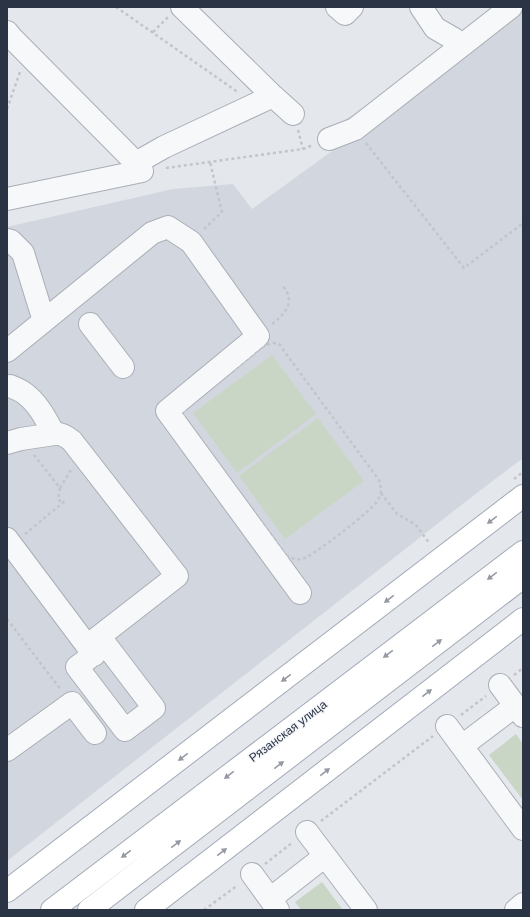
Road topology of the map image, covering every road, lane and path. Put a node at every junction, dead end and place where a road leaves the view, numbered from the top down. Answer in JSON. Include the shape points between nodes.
{"nodes":[{"id":1,"x":116,"y":7,"type":"edge"},
{"id":2,"x":337,"y":7,"type":"edge"},
{"id":3,"x":352,"y":7,"type":"edge"},
{"id":4,"x":421,"y":7,"type":"edge"},
{"id":5,"x":511,"y":7,"type":"edge"},
{"id":6,"x":177,"y":10,"type":"edge"},
{"id":7,"x":7,"y":32,"type":"edge"},
{"id":8,"x":153,"y":32,"type":"junction"},
{"id":9,"x":454,"y":39,"type":"dead end"},
{"id":10,"x":14,"y":89,"type":"dead end"},
{"id":11,"x":273,"y":96,"type":"junction"},
{"id":12,"x":244,"y":97,"type":"dead end"},
{"id":13,"x":7,"y":109,"type":"edge"},
{"id":14,"x":293,"y":114,"type":"dead end"},
{"id":15,"x":355,"y":129,"type":"junction"},
{"id":16,"x":329,"y":140,"type":"joint"},
{"id":17,"x":210,"y":162,"type":"junction"},
{"id":18,"x":139,"y":167,"type":"junction"},
{"id":19,"x":7,"y":199,"type":"edge"},
{"id":20,"x":523,"y":222,"type":"edge"},
{"id":21,"x":7,"y":240,"type":"edge"},
{"id":22,"x":191,"y":242,"type":"junction"},
{"id":23,"x":283,"y":286,"type":"dead end"},
{"id":24,"x":61,"y":307,"type":"junction"},
{"id":25,"x":44,"y":321,"type":"junction"},
{"id":26,"x":258,"y":336,"type":"junction"},
{"id":27,"x":7,"y":351,"type":"edge"},
{"id":28,"x":124,"y":367,"type":"dead end"},
{"id":29,"x":8,"y":385,"type":"edge"},
{"id":30,"x":54,"y":434,"type":"junction"},
{"id":31,"x":14,"y":441,"type":"edge"},
{"id":32,"x":381,"y":493,"type":"junction"},
{"id":33,"x":523,"y":496,"type":"edge"},
{"id":34,"x":9,"y":542,"type":"edge"},
{"id":35,"x":430,"y":544,"type":"dead end"},
{"id":36,"x":523,"y":552,"type":"edge"},
{"id":37,"x":523,"y":577,"type":"edge"},
{"id":38,"x":300,"y":592,"type":"dead end"},
{"id":39,"x":7,"y":619,"type":"edge"},
{"id":40,"x":523,"y":619,"type":"edge"},
{"id":41,"x":523,"y":668,"type":"edge"},
{"id":42,"x":500,"y":685,"type":"junction"},
{"id":43,"x":72,"y":703,"type":"junction"},
{"id":44,"x":519,"y":711,"type":"edge"},
{"id":45,"x":447,"y":726,"type":"junction"},
{"id":46,"x":95,"y":733,"type":"dead end"},
{"id":47,"x":462,"y":746,"type":"junction"},
{"id":48,"x":7,"y":750,"type":"edge"},
{"id":49,"x":523,"y":829,"type":"edge"},
{"id":50,"x":307,"y":832,"type":"junction"},
{"id":51,"x":325,"y":856,"type":"junction"},
{"id":52,"x":252,"y":874,"type":"junction"},
{"id":53,"x":7,"y":891,"type":"edge"},
{"id":54,"x":523,"y":904,"type":"edge"},
{"id":55,"x":274,"y":905,"type":"edge"},
{"id":56,"x":52,"y":910,"type":"edge"},
{"id":57,"x":89,"y":910,"type":"edge"},
{"id":58,"x":146,"y":910,"type":"edge"},
{"id":59,"x":204,"y":910,"type":"edge"},
{"id":60,"x":366,"y":910,"type":"edge"},
{"id":61,"x":516,"y":910,"type":"edge"}],
"edges":[{"from":1,"to":8,"type":"path"},
{"from":2,"to":3,"type":"street","via":[[345,14]]},
{"from":4,"to":9,"type":"street","via":[[435,28]]},
{"from":5,"to":15,"type":"street"},
{"from":6,"to":8,"type":"path"},
{"from":6,"to":11,"type":"street"},
{"from":7,"to":18,"type":"street"},
{"from":8,"to":12,"type":"path"},
{"from":10,"to":13,"type":"path"},
{"from":11,"to":14,"type":"street"},
{"from":11,"to":18,"type":"street","via":[[164,147]]},
{"from":15,"to":16,"type":"street"},
{"from":15,"to":20,"type":"path","via":[[464,268]]},
{"from":16,"to":17,"type":"path","via":[[303,149]]},
{"from":17,"to":18,"type":"path"},
{"from":17,"to":22,"type":"path","via":[[222,212]]},
{"from":18,"to":19,"type":"street"},
{"from":21,"to":25,"type":"street","via":[[23,253]]},
{"from":22,"to":24,"type":"street","via":[[168,227],[152,233]]},
{"from":22,"to":26,"type":"street"},
{"from":23,"to":26,"type":"path","via":[[290,298],[286,311]]},
{"from":24,"to":25,"type":"street"},
{"from":24,"to":28,"type":"street","via":[[71,305],[78,309]]},
{"from":25,"to":27,"type":"street"},
{"from":26,"to":38,"type":"street","via":[[167,411]]},
{"from":29,"to":30,"type":"street","via":[[24,393],[35,403]]},
{"from":30,"to":31,"type":"street"},
{"from":30,"to":34,"type":"street","via":[[58,433],[72,441],[177,576],[90,650]]},
{"from":31,"to":34,"type":"path","via":[[60,488],[58,499],[64,502]]},
{"from":32,"to":32,"type":"path","via":[[376,503],[325,545],[303,559],[292,559],[285,554],[186,422],[184,411],[188,404],[266,345],[273,342],[279,344],[379,480]]},
{"from":32,"to":35,"type":"path","via":[[397,514],[415,524]]},
{"from":33,"to":53,"type":"main road","one_way":true},
{"from":36,"to":56,"type":"main road","name":"Рязанская улица","one_way":true},
{"from":57,"to":37,"type":"main road","name":"Рязанская улица","one_way":true},
{"from":39,"to":43,"type":"path"},
{"from":58,"to":40,"type":"main road","one_way":true},
{"from":41,"to":42,"type":"path"},
{"from":42,"to":44,"type":"street"},
{"from":42,"to":45,"type":"path"},
{"from":43,"to":46,"type":"street"},
{"from":43,"to":48,"type":"street"},
{"from":44,"to":47,"type":"street"},
{"from":45,"to":47,"type":"street"},
{"from":45,"to":50,"type":"path"},
{"from":47,"to":49,"type":"street"},
{"from":50,"to":51,"type":"street"},
{"from":50,"to":52,"type":"path"},
{"from":51,"to":55,"type":"street"},
{"from":51,"to":60,"type":"street"},
{"from":52,"to":55,"type":"street"},
{"from":52,"to":59,"type":"path"},
{"from":54,"to":61,"type":"street"}]}
